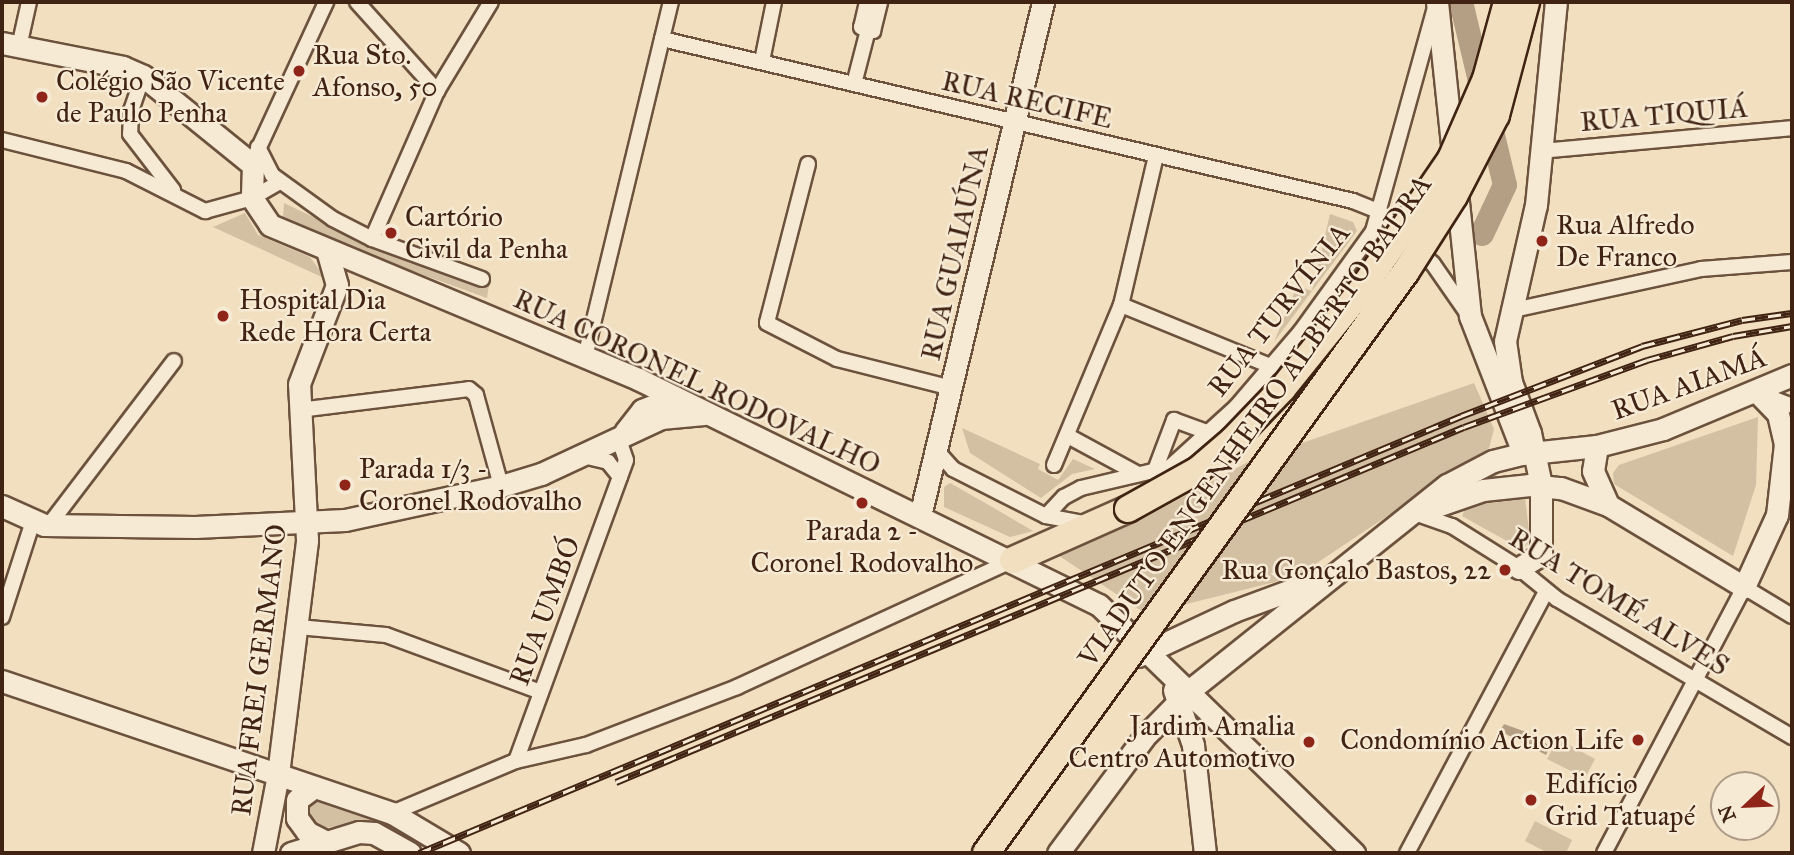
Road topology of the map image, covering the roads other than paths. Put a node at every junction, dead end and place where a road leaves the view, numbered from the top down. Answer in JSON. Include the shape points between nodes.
{"nodes":[{"id":1,"x":29,"y":2,"type":"edge"},
{"id":2,"x":326,"y":2,"type":"edge"},
{"id":3,"x":357,"y":2,"type":"edge"},
{"id":4,"x":491,"y":2,"type":"edge"},
{"id":5,"x":671,"y":2,"type":"edge"},
{"id":6,"x":774,"y":2,"type":"edge"},
{"id":7,"x":867,"y":2,"type":"edge"},
{"id":8,"x":880,"y":2,"type":"edge"},
{"id":9,"x":1043,"y":2,"type":"edge"},
{"id":10,"x":1507,"y":2,"type":"edge"},
{"id":11,"x":1526,"y":2,"type":"edge"},
{"id":12,"x":1542,"y":2,"type":"edge"},
{"id":13,"x":1556,"y":2,"type":"edge"},
{"id":14,"x":1435,"y":7,"type":"edge"},
{"id":15,"x":868,"y":30,"type":"junction"},
{"id":16,"x":662,"y":39,"type":"junction"},
{"id":17,"x":10,"y":45,"type":"edge"},
{"id":18,"x":762,"y":61,"type":"junction"},
{"id":19,"x":143,"y":76,"type":"junction"},
{"id":20,"x":854,"y":84,"type":"junction"},
{"id":21,"x":437,"y":92,"type":"junction"},
{"id":22,"x":1014,"y":121,"type":"junction"},
{"id":23,"x":1792,"y":128,"type":"edge"},
{"id":24,"x":2,"y":140,"type":"edge"},
{"id":25,"x":1541,"y":151,"type":"junction"},
{"id":26,"x":250,"y":154,"type":"junction"},
{"id":27,"x":1156,"y":156,"type":"junction"},
{"id":28,"x":808,"y":164,"type":"dead end"},
{"id":29,"x":280,"y":182,"type":"junction"},
{"id":30,"x":177,"y":194,"type":"junction"},
{"id":31,"x":252,"y":198,"type":"junction"},
{"id":32,"x":1380,"y":212,"type":"junction"},
{"id":33,"x":373,"y":239,"type":"junction"},
{"id":34,"x":327,"y":250,"type":"junction"},
{"id":35,"x":1792,"y":262,"type":"edge"},
{"id":36,"x":482,"y":279,"type":"dead end"},
{"id":37,"x":1121,"y":305,"type":"junction"},
{"id":38,"x":1510,"y":311,"type":"junction"},
{"id":39,"x":1470,"y":316,"type":"junction"},
{"id":40,"x":585,"y":357,"type":"junction"},
{"id":41,"x":174,"y":361,"type":"dead end"},
{"id":42,"x":1273,"y":367,"type":"junction"},
{"id":43,"x":1792,"y":375,"type":"edge"},
{"id":44,"x":952,"y":388,"type":"junction"},
{"id":45,"x":1757,"y":392,"type":"junction"},
{"id":46,"x":675,"y":397,"type":"junction"},
{"id":47,"x":1792,"y":406,"type":"edge"},
{"id":48,"x":299,"y":410,"type":"junction"},
{"id":49,"x":708,"y":414,"type":"junction"},
{"id":50,"x":1209,"y":433,"type":"junction"},
{"id":51,"x":622,"y":434,"type":"junction"},
{"id":52,"x":1068,"y":436,"type":"junction"},
{"id":53,"x":1790,"y":437,"type":"edge"},
{"id":54,"x":1597,"y":446,"type":"junction"},
{"id":55,"x":1529,"y":452,"type":"junction"},
{"id":56,"x":582,"y":456,"type":"junction"},
{"id":57,"x":941,"y":463,"type":"junction"},
{"id":58,"x":1054,"y":465,"type":"dead end"},
{"id":59,"x":1154,"y":473,"type":"junction"},
{"id":60,"x":1138,"y":474,"type":"junction"},
{"id":61,"x":620,"y":477,"type":"junction"},
{"id":62,"x":1536,"y":485,"type":"junction"},
{"id":63,"x":501,"y":486,"type":"junction"},
{"id":64,"x":1608,"y":505,"type":"junction"},
{"id":65,"x":2,"y":506,"type":"edge"},
{"id":66,"x":920,"y":516,"type":"junction"},
{"id":67,"x":1046,"y":516,"type":"junction"},
{"id":68,"x":1408,"y":517,"type":"junction"},
{"id":69,"x":41,"y":523,"type":"junction"},
{"id":70,"x":306,"y":523,"type":"junction"},
{"id":71,"x":1090,"y":524,"type":"junction"},
{"id":72,"x":1013,"y":560,"type":"junction"},
{"id":73,"x":1519,"y":568,"type":"junction"},
{"id":74,"x":1338,"y":569,"type":"junction"},
{"id":75,"x":1744,"y":587,"type":"junction"},
{"id":76,"x":1546,"y":592,"type":"junction"},
{"id":77,"x":1234,"y":611,"type":"junction"},
{"id":78,"x":1792,"y":616,"type":"edge"},
{"id":79,"x":2,"y":617,"type":"edge"},
{"id":80,"x":298,"y":627,"type":"junction"},
{"id":81,"x":1237,"y":651,"type":"junction"},
{"id":82,"x":1156,"y":656,"type":"junction"},
{"id":83,"x":2,"y":681,"type":"edge"},
{"id":84,"x":1694,"y":681,"type":"junction"},
{"id":85,"x":541,"y":692,"type":"junction"},
{"id":86,"x":1184,"y":695,"type":"junction"},
{"id":87,"x":1189,"y":726,"type":"junction"},
{"id":88,"x":1226,"y":727,"type":"junction"},
{"id":89,"x":1144,"y":737,"type":"junction"},
{"id":90,"x":1792,"y":737,"type":"edge"},
{"id":91,"x":516,"y":761,"type":"junction"},
{"id":92,"x":278,"y":774,"type":"junction"},
{"id":93,"x":314,"y":787,"type":"junction"},
{"id":94,"x":392,"y":813,"type":"junction"},
{"id":95,"x":325,"y":841,"type":"junction"},
{"id":96,"x":263,"y":853,"type":"edge"},
{"id":97,"x":291,"y":853,"type":"edge"},
{"id":98,"x":410,"y":853,"type":"edge"},
{"id":99,"x":459,"y":853,"type":"edge"},
{"id":100,"x":972,"y":853,"type":"edge"},
{"id":101,"x":986,"y":853,"type":"edge"},
{"id":102,"x":1004,"y":853,"type":"edge"},
{"id":103,"x":1058,"y":853,"type":"edge"},
{"id":104,"x":1205,"y":853,"type":"edge"},
{"id":105,"x":1354,"y":853,"type":"edge"},
{"id":106,"x":1407,"y":853,"type":"edge"},
{"id":107,"x":1604,"y":853,"type":"edge"}],
"edges":[{"from":1,"to":17,"type":"street"},
{"from":2,"to":26,"type":"street"},
{"from":3,"to":21,"type":"street"},
{"from":4,"to":21,"type":"street"},
{"from":5,"to":16,"type":"street"},
{"from":6,"to":18,"type":"street"},
{"from":7,"to":15,"type":"street","via":[[860,27]]},
{"from":8,"to":15,"type":"street","via":[[874,31]]},
{"from":9,"to":22,"type":"main road","name":"RUA GUAIAÚNA"},
{"from":10,"to":71,"type":"highway","bridge":true,"via":[[1486,79],[1451,159],[1368,281],[1283,388],[1198,470],[1128,509]]},
{"from":11,"to":101,"type":"highway","name":"VIADUTO ENGENHEIRO ALBERTO BADRA","bridge":true,"via":[[1496,116],[1454,196],[1405,273]]},
{"from":12,"to":102,"type":"highway","name":"VIADUTO ENGENHEIRO ALBERTO BADRA","via":[[1530,65],[1512,115],[1434,254]]},
{"from":13,"to":25,"type":"main road"},
{"from":14,"to":32,"type":"street"},
{"from":14,"to":39,"type":"main road"},
{"from":15,"to":20,"type":"street"},
{"from":16,"to":18,"type":"street","name":"RUA RECIFE"},
{"from":16,"to":40,"type":"street"},
{"from":17,"to":19,"type":"main road","via":[[123,67]]},
{"from":18,"to":20,"type":"street","name":"RUA RECIFE"},
{"from":19,"to":26,"type":"main road"},
{"from":19,"to":30,"type":"street","via":[[131,110],[130,134]]},
{"from":20,"to":22,"type":"street","name":"RUA RECIFE"},
{"from":21,"to":33,"type":"street"},
{"from":22,"to":27,"type":"street","name":"RUA RECIFE"},
{"from":22,"to":44,"type":"main road","name":"RUA GUAIAÚNA"},
{"from":23,"to":25,"type":"street","name":"RUA TIQUIÁ"},
{"from":24,"to":30,"type":"street","via":[[96,160]]},
{"from":25,"to":38,"type":"main road","via":[[1527,255]]},
{"from":26,"to":29,"type":"street"},
{"from":26,"to":31,"type":"main road"},
{"from":27,"to":32,"type":"street","name":"RUA RECIFE","via":[[1353,201]]},
{"from":27,"to":37,"type":"street"},
{"from":28,"to":44,"type":"street","via":[[767,323],[837,359]]},
{"from":29,"to":31,"type":"street"},
{"from":29,"to":33,"type":"street","via":[[333,219]]},
{"from":30,"to":31,"type":"street","via":[[213,212]]},
{"from":31,"to":34,"type":"main road","name":"RUA CORONEL RODOVALHO","via":[[270,225]]},
{"from":32,"to":39,"type":"street","via":[[1433,264]]},
{"from":32,"to":42,"type":"street","name":"RUA TURVÍNIA","via":[[1365,243]]},
{"from":33,"to":36,"type":"street"},
{"from":34,"to":40,"type":"main road","name":"RUA CORONEL RODOVALHO"},
{"from":34,"to":48,"type":"main road","name":"RUA FREI GERMANO","via":[[337,285],[303,372]]},
{"from":35,"to":38,"type":"street","via":[[1702,269]]},
{"from":37,"to":42,"type":"street"},
{"from":37,"to":52,"type":"street"},
{"from":38,"to":55,"type":"main road","via":[[1506,359]]},
{"from":39,"to":55,"type":"main road"},
{"from":40,"to":46,"type":"main road","name":"RUA CORONEL RODOVALHO"},
{"from":41,"to":69,"type":"street"},
{"from":42,"to":50,"type":"street","name":"RUA TURVÍNIA"},
{"from":43,"to":45,"type":"main road","name":"RUA AIAMÁ"},
{"from":44,"to":57,"type":"main road","name":"RUA GUAIAÚNA"},
{"from":45,"to":47,"type":"street"},
{"from":45,"to":53,"type":"main road","via":[[1778,414]]},
{"from":45,"to":54,"type":"main road","name":"RUA AIAMÁ","via":[[1663,429]]},
{"from":46,"to":49,"type":"main road","name":"RUA CORONEL RODOVALHO"},
{"from":46,"to":51,"type":"main road","via":[[642,410]]},
{"from":48,"to":63,"type":"street","via":[[469,389],[476,395]]},
{"from":48,"to":70,"type":"main road","name":"RUA FREI GERMANO"},
{"from":49,"to":51,"type":"main road","via":[[682,414]]},
{"from":49,"to":66,"type":"main road","name":"RUA CORONEL RODOVALHO"},
{"from":50,"to":59,"type":"street","name":"RUA TURVÍNIA","via":[[1170,467]]},
{"from":50,"to":59,"type":"street","name":"RUA TURVÍNIA","via":[[1174,420]]},
{"from":51,"to":56,"type":"main road"},
{"from":51,"to":61,"type":"street","name":"RUA UMBÓ","via":[[626,460]]},
{"from":52,"to":58,"type":"street"},
{"from":52,"to":60,"type":"street"},
{"from":53,"to":75,"type":"main road","via":[[1777,515]]},
{"from":54,"to":55,"type":"main road","name":"RUA AIAMÁ"},
{"from":54,"to":64,"type":"main road","via":[[1593,471]]},
{"from":55,"to":62,"type":"main road"},
{"from":55,"to":68,"type":"main road","name":"RUA AIAMÁ","via":[[1471,471]]},
{"from":56,"to":61,"type":"street","via":[[608,462]]},
{"from":56,"to":63,"type":"main road"},
{"from":57,"to":66,"type":"main road","name":"RUA GUAIAÚNA"},
{"from":57,"to":67,"type":"street"},
{"from":59,"to":60,"type":"street","name":"RUA TURVÍNIA"},
{"from":60,"to":67,"type":"street","name":"RUA TURVÍNIA","via":[[1081,488],[1064,497]]},
{"from":61,"to":85,"type":"street","name":"RUA UMBÓ"},
{"from":62,"to":64,"type":"main road"},
{"from":62,"to":68,"type":"main road","via":[[1483,490]]},
{"from":62,"to":73,"type":"main road","via":[[1541,555]]},
{"from":63,"to":70,"type":"main road","via":[[400,511]]},
{"from":64,"to":75,"type":"main road"},
{"from":65,"to":69,"type":"main road"},
{"from":66,"to":72,"type":"main road","name":"RUA CORONEL RODOVALHO"},
{"from":67,"to":71,"type":"street"},
{"from":68,"to":73,"type":"street","name":"RUA TOMÉ ALVES","via":[[1451,526]]},
{"from":68,"to":74,"type":"main road"},
{"from":69,"to":70,"type":"main road"},
{"from":69,"to":79,"type":"street"},
{"from":70,"to":80,"type":"main road","name":"RUA FREI GERMANO"},
{"from":71,"to":72,"type":"highway"},
{"from":72,"to":82,"type":"main road","name":"RUA CORONEL RODOVALHO","via":[[1099,605]]},
{"from":72,"to":91,"type":"street","via":[[737,687],[586,745]]},
{"from":73,"to":76,"type":"street","name":"RUA TOMÉ ALVES"},
{"from":74,"to":77,"type":"main road"},
{"from":74,"to":81,"type":"main road"},
{"from":75,"to":78,"type":"street"},
{"from":75,"to":84,"type":"street"},
{"from":76,"to":84,"type":"street","name":"RUA TOMÉ ALVES"},
{"from":76,"to":106,"type":"street"},
{"from":77,"to":81,"type":"main road","via":[[1240,625]]},
{"from":77,"to":82,"type":"main road"},
{"from":80,"to":85,"type":"street","via":[[386,635]]},
{"from":80,"to":92,"type":"main road","name":"RUA FREI GERMANO"},
{"from":81,"to":86,"type":"main road"},
{"from":82,"to":86,"type":"main road"},
{"from":82,"to":100,"type":"main road","via":[[1089,689]]},
{"from":83,"to":92,"type":"main road"},
{"from":84,"to":90,"type":"street","name":"RUA TOMÉ ALVES"},
{"from":84,"to":107,"type":"street"},
{"from":85,"to":91,"type":"street","name":"RUA UMBÓ"},
{"from":86,"to":87,"type":"main road"},
{"from":86,"to":88,"type":"main road"},
{"from":86,"to":89,"type":"main road"},
{"from":87,"to":88,"type":"main road"},
{"from":87,"to":89,"type":"main road"},
{"from":87,"to":104,"type":"main road"},
{"from":88,"to":105,"type":"main road"},
{"from":89,"to":103,"type":"main road"},
{"from":91,"to":94,"type":"street"},
{"from":92,"to":93,"type":"main road"},
{"from":92,"to":96,"type":"main road","name":"RUA FREI GERMANO"},
{"from":93,"to":94,"type":"main road"},
{"from":93,"to":95,"type":"main road","via":[[297,800],[297,818],[307,832]]},
{"from":94,"to":99,"type":"main road"},
{"from":95,"to":97,"type":"main road"},
{"from":95,"to":98,"type":"main road","via":[[344,834],[374,833]]}]}
